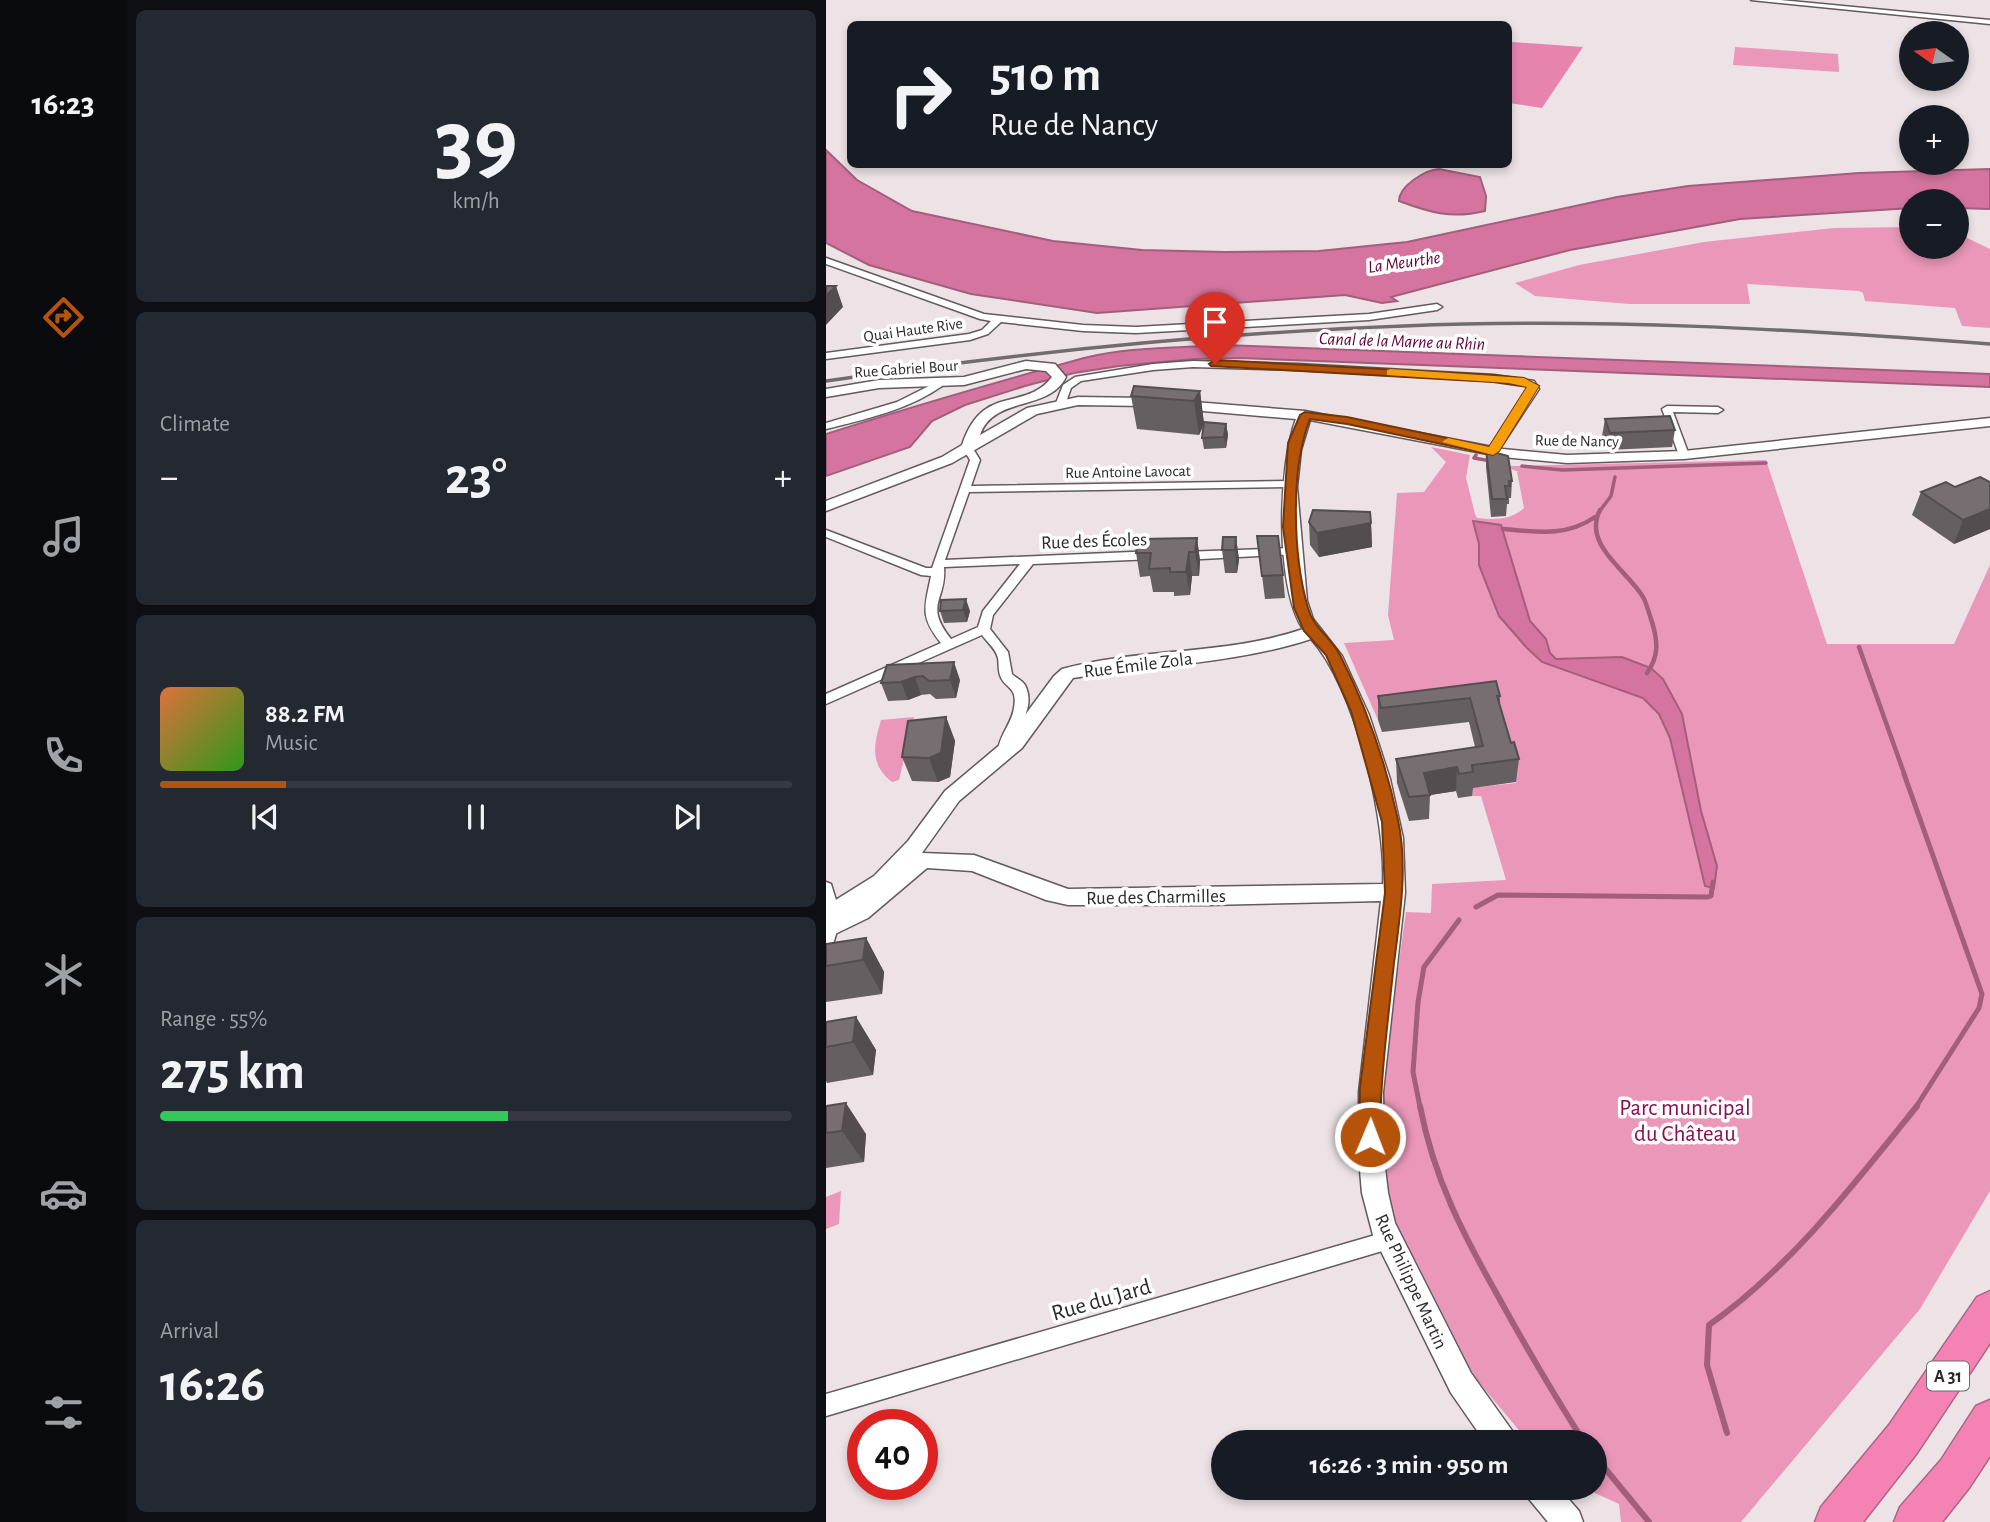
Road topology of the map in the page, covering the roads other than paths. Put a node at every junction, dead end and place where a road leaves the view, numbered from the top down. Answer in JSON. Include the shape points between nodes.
{"nodes":[{"id":1,"x":1755,"y":0,"type":"edge"},
{"id":2,"x":1990,"y":22,"type":"edge"},
{"id":3,"x":826,"y":261,"type":"edge"},
{"id":4,"x":1437,"y":307,"type":"dead end"},
{"id":5,"x":998,"y":319,"type":"junction"},
{"id":6,"x":826,"y":356,"type":"edge"},
{"id":7,"x":939,"y":384,"type":"junction"},
{"id":8,"x":826,"y":393,"type":"edge"},
{"id":9,"x":1061,"y":403,"type":"junction"},
{"id":10,"x":1718,"y":411,"type":"dead end"},
{"id":11,"x":1305,"y":415,"type":"junction"},
{"id":12,"x":981,"y":418,"type":"junction"},
{"id":13,"x":1990,"y":422,"type":"edge"},
{"id":14,"x":826,"y":426,"type":"edge"},
{"id":15,"x":1000,"y":429,"type":"junction"},
{"id":16,"x":968,"y":449,"type":"junction"},
{"id":17,"x":1493,"y":451,"type":"junction"},
{"id":18,"x":1684,"y":455,"type":"junction"},
{"id":19,"x":1290,"y":484,"type":"junction"},
{"id":20,"x":966,"y":489,"type":"junction"},
{"id":21,"x":826,"y":508,"type":"edge"},
{"id":22,"x":826,"y":533,"type":"edge"},
{"id":23,"x":1293,"y":552,"type":"junction"},
{"id":24,"x":1028,"y":562,"type":"junction"},
{"id":25,"x":939,"y":568,"type":"junction"},
{"id":26,"x":984,"y":629,"type":"junction"},
{"id":27,"x":1313,"y":632,"type":"junction"},
{"id":28,"x":949,"y":645,"type":"junction"},
{"id":29,"x":826,"y":699,"type":"edge"},
{"id":30,"x":1005,"y":750,"type":"junction"},
{"id":31,"x":919,"y":854,"type":"junction"},
{"id":32,"x":826,"y":888,"type":"edge"},
{"id":33,"x":1394,"y":893,"type":"junction"},
{"id":34,"x":828,"y":926,"type":"edge"},
{"id":35,"x":1389,"y":1240,"type":"junction"},
{"id":36,"x":1990,"y":1310,"type":"edge"},
{"id":37,"x":826,"y":1405,"type":"edge"},
{"id":38,"x":1990,"y":1420,"type":"edge"},
{"id":39,"x":1494,"y":1430,"type":"edge"},
{"id":40,"x":1550,"y":1500,"type":"edge"},
{"id":41,"x":1568,"y":1522,"type":"edge"},
{"id":42,"x":1836,"y":1522,"type":"edge"},
{"id":43,"x":1915,"y":1522,"type":"edge"}],
"edges":[{"from":1,"to":2,"type":"main road"},
{"from":3,"to":5,"type":"street"},
{"from":4,"to":5,"type":"street","via":[[1369,317],[1136,330]]},
{"from":5,"to":6,"type":"street","name":"Quai Haute Rive","via":[[985,332],[970,337]]},
{"from":7,"to":8,"type":"main road","name":"Rue Gabriel Bour","via":[[879,384]]},
{"from":7,"to":12,"type":"main road","name":"Rue Gabriel Bour","via":[[1019,366],[1050,367],[1059,379],[1047,389],[996,407]]},
{"from":7,"to":14,"type":"street","via":[[904,402]]},
{"from":9,"to":11,"type":"main road","name":"Rue de Nancy","via":[[1145,402]]},
{"from":9,"to":15,"type":"main road","name":"Rue de Nancy","via":[[1032,411]]},
{"from":9,"to":17,"type":"street","via":[[1067,387],[1078,379],[1193,364],[1524,381],[1533,386]]},
{"from":10,"to":18,"type":"street","via":[[1667,409]]},
{"from":11,"to":17,"type":"main road","name":"Rue de Nancy"},
{"from":11,"to":19,"type":"main road","name":"Rue Philippe Martin","via":[[1294,443]]},
{"from":12,"to":15,"type":"main road"},
{"from":12,"to":16,"type":"main road"},
{"from":13,"to":18,"type":"main road","name":"Rue de Nancy"},
{"from":15,"to":16,"type":"main road","name":"Rue de Nancy"},
{"from":16,"to":20,"type":"street","via":[[975,460]]},
{"from":16,"to":21,"type":"main road","name":"Rue de Nancy"},
{"from":17,"to":18,"type":"main road","name":"Rue de Nancy","via":[[1567,459]]},
{"from":19,"to":20,"type":"street","name":"Rue Antoine Lavocat"},
{"from":19,"to":23,"type":"main road","name":"Rue Philippe Martin"},
{"from":20,"to":25,"type":"street"},
{"from":22,"to":25,"type":"street","name":"Rue des Écoles","via":[[925,572]]},
{"from":23,"to":24,"type":"street","name":"Rue des Écoles"},
{"from":23,"to":27,"type":"main road","name":"Rue Philippe Martin","via":[[1301,608]]},
{"from":24,"to":25,"type":"street","name":"Rue des Écoles"},
{"from":24,"to":26,"type":"street","via":[[987,614]]},
{"from":25,"to":28,"type":"street","via":[[931,620]]},
{"from":26,"to":28,"type":"street"},
{"from":26,"to":30,"type":"street","via":[[1001,650],[1004,672],[1018,685],[1024,701]]},
{"from":27,"to":30,"type":"main road","name":"Rue Émile Zola","via":[[1248,652],[1068,673]]},
{"from":27,"to":33,"type":"main road","name":"Rue Philippe Martin","via":[[1332,653],[1362,723],[1390,822]]},
{"from":28,"to":29,"type":"street"},
{"from":30,"to":31,"type":"main road","name":"Rue Émile Zola","via":[[952,796]]},
{"from":31,"to":33,"type":"main road","name":"Rue des Charmilles","via":[[974,863],[1068,897]]},
{"from":31,"to":34,"type":"main road","name":"Rue Émile Zola","via":[[910,869],[860,912]]},
{"from":32,"to":34,"type":"street"},
{"from":33,"to":35,"type":"main road","name":"Rue Philippe Martin","via":[[1370,1087],[1376,1204]]},
{"from":35,"to":37,"type":"street","name":"Rue du Jard"},
{"from":35,"to":39,"type":"main road","name":"Rue Philippe Martin","via":[[1461,1383]]},
{"from":36,"to":42,"type":"highway","number":"A 31","via":[[1903,1439]]},
{"from":38,"to":43,"type":"highway","via":[[1955,1474]]},
{"from":40,"to":41,"type":"main road"}]}
